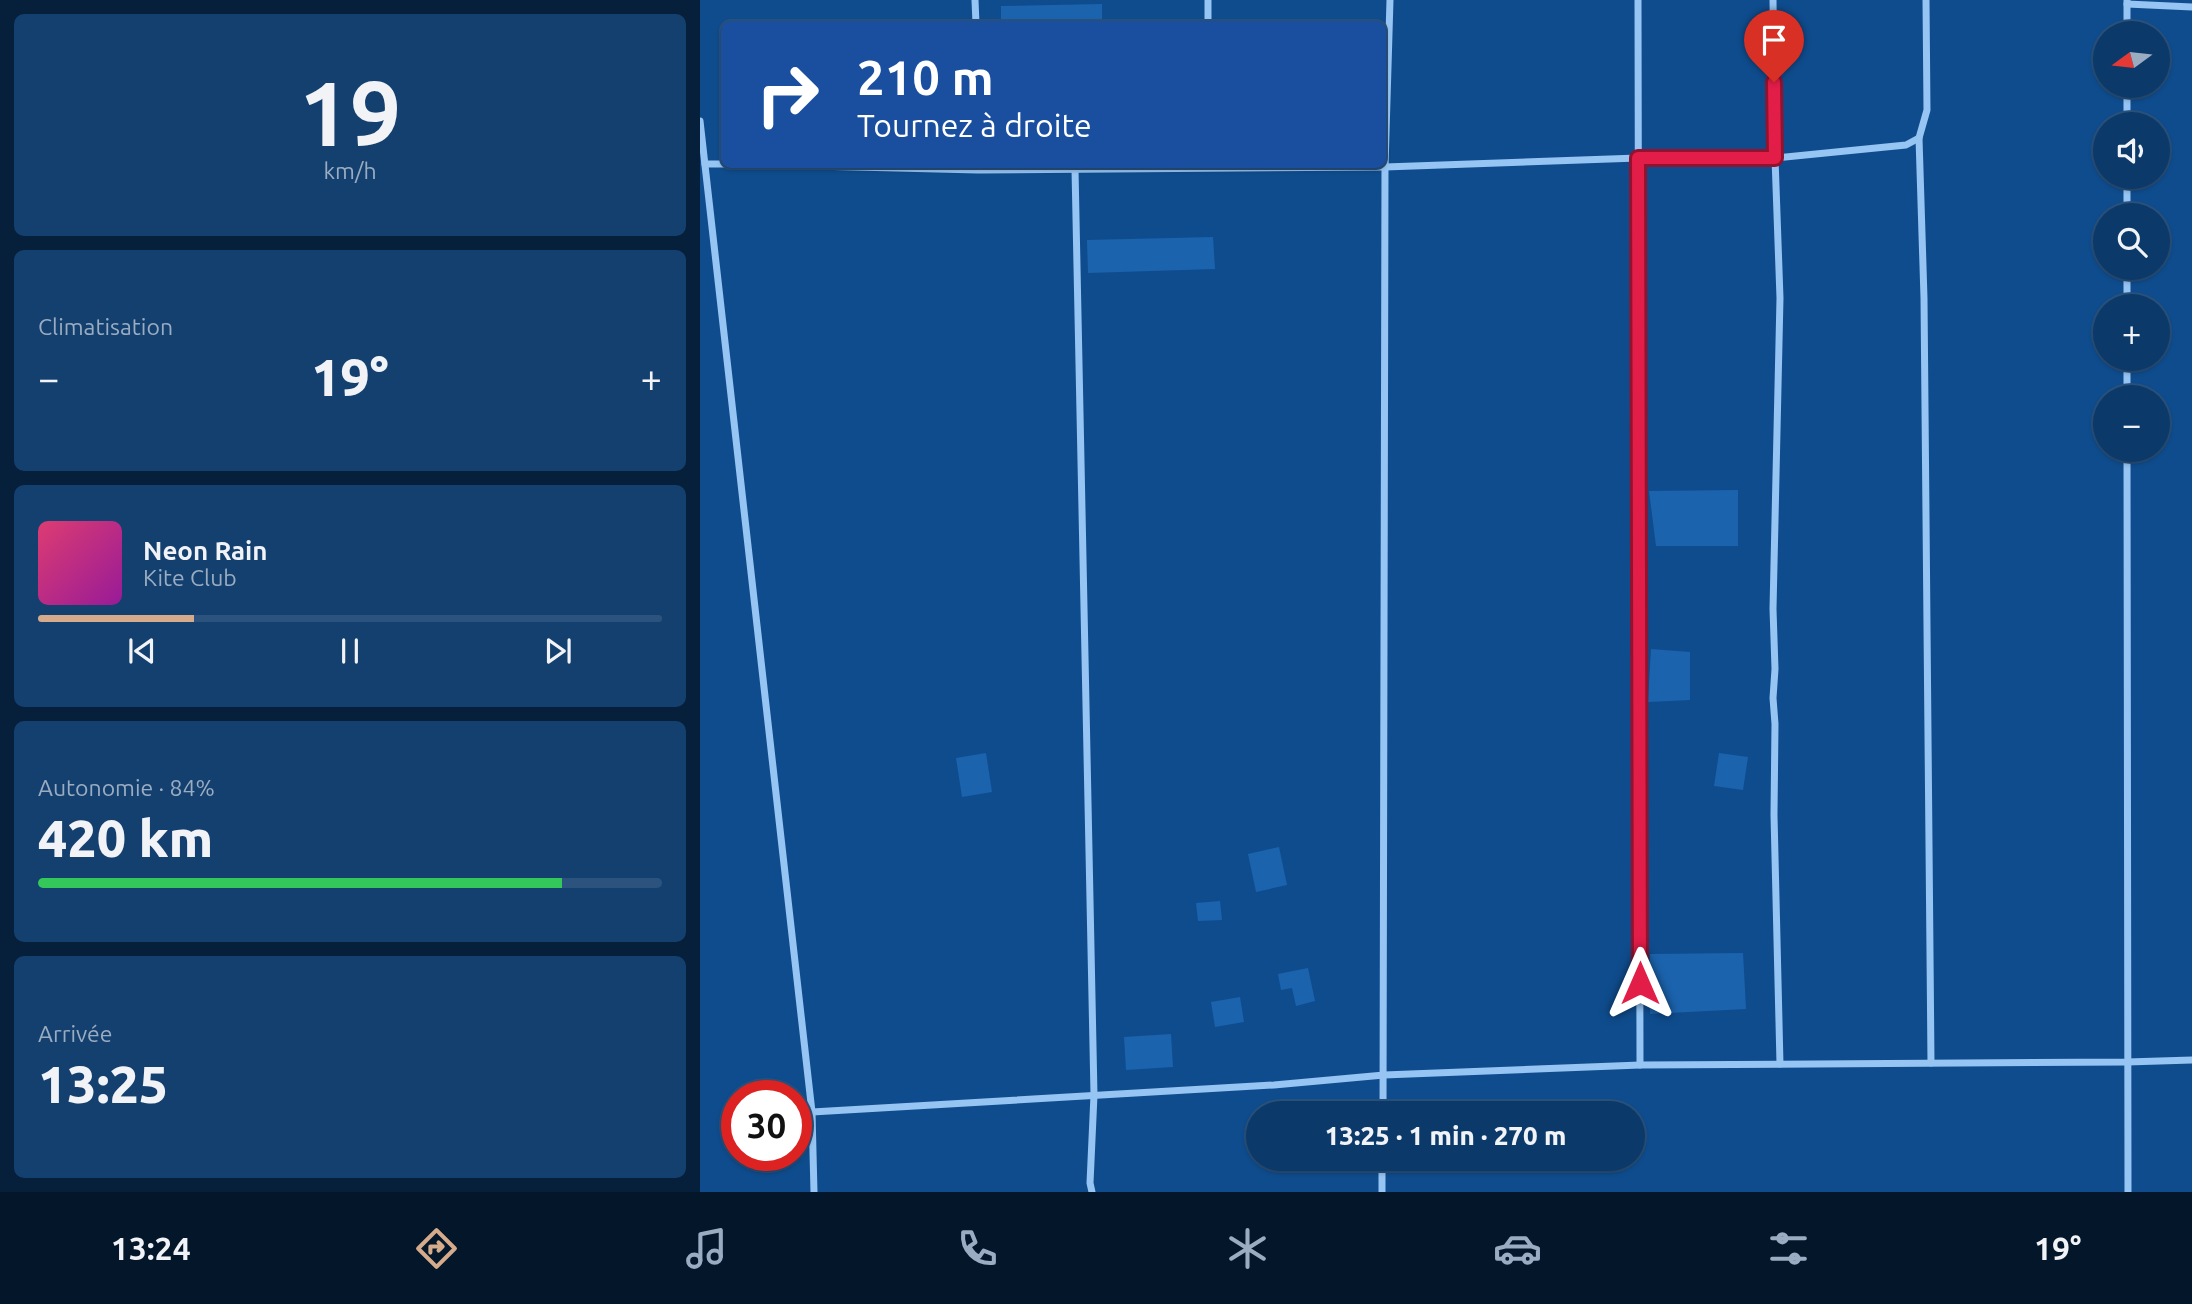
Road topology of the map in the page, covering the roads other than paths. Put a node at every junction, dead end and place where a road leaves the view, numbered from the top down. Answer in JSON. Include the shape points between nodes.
{"nodes":[{"id":1,"x":975,"y":0,"type":"edge"},
{"id":2,"x":1208,"y":0,"type":"edge"},
{"id":3,"x":1390,"y":0,"type":"edge"},
{"id":4,"x":1638,"y":0,"type":"edge"},
{"id":5,"x":1773,"y":0,"type":"edge"},
{"id":6,"x":1926,"y":0,"type":"edge"},
{"id":7,"x":2127,"y":2,"type":"edge"},
{"id":8,"x":2192,"y":7,"type":"edge"},
{"id":9,"x":976,"y":21,"type":"edge"},
{"id":10,"x":1209,"y":21,"type":"edge"},
{"id":11,"x":2127,"y":21,"type":"edge"},
{"id":12,"x":700,"y":121,"type":"edge"},
{"id":13,"x":1386,"y":134,"type":"edge"},
{"id":14,"x":1919,"y":138,"type":"junction"},
{"id":15,"x":1638,"y":158,"type":"junction"},
{"id":16,"x":1775,"y":158,"type":"junction"},
{"id":17,"x":705,"y":164,"type":"junction"},
{"id":18,"x":721,"y":164,"type":"edge"},
{"id":19,"x":1386,"y":167,"type":"edge"},
{"id":20,"x":1026,"y":168,"type":"edge"},
{"id":21,"x":1142,"y":168,"type":"edge"},
{"id":22,"x":1385,"y":168,"type":"edge"},
{"id":23,"x":1075,"y":169,"type":"junction"},
{"id":24,"x":2127,"y":462,"type":"edge"},
{"id":25,"x":2192,"y":1059,"type":"edge"},
{"id":26,"x":2127,"y":1062,"type":"junction"},
{"id":27,"x":1931,"y":1063,"type":"junction"},
{"id":28,"x":1780,"y":1064,"type":"junction"},
{"id":29,"x":1640,"y":1065,"type":"junction"},
{"id":30,"x":1384,"y":1075,"type":"junction"},
{"id":31,"x":808,"y":1080,"type":"edge"},
{"id":32,"x":1094,"y":1095,"type":"junction"},
{"id":33,"x":1383,"y":1101,"type":"edge"},
{"id":34,"x":812,"y":1112,"type":"joint"},
{"id":35,"x":1382,"y":1171,"type":"edge"},
{"id":36,"x":814,"y":1192,"type":"edge"},
{"id":37,"x":1092,"y":1192,"type":"edge"},
{"id":38,"x":1382,"y":1192,"type":"edge"},
{"id":39,"x":2128,"y":1192,"type":"edge"}],
"edges":[{"from":1,"to":9,"type":"street"},
{"from":2,"to":10,"type":"street"},
{"from":3,"to":13,"type":"street"},
{"from":4,"to":15,"type":"street"},
{"from":5,"to":16,"type":"street"},
{"from":6,"to":14,"type":"street","via":[[1927,110]]},
{"from":7,"to":8,"type":"street"},
{"from":7,"to":11,"type":"street"},
{"from":12,"to":17,"type":"street"},
{"from":14,"to":16,"type":"street","via":[[1906,145]]},
{"from":14,"to":27,"type":"street"},
{"from":15,"to":16,"type":"street"},
{"from":15,"to":19,"type":"street"},
{"from":15,"to":29,"type":"street"},
{"from":16,"to":28,"type":"street","via":[[1780,298],[1773,815]]},
{"from":17,"to":18,"type":"street"},
{"from":17,"to":31,"type":"street"},
{"from":20,"to":23,"type":"street"},
{"from":21,"to":23,"type":"street"},
{"from":22,"to":30,"type":"street"},
{"from":23,"to":32,"type":"street"},
{"from":24,"to":26,"type":"street"},
{"from":25,"to":26,"type":"street"},
{"from":26,"to":27,"type":"street"},
{"from":26,"to":39,"type":"street"},
{"from":27,"to":28,"type":"street"},
{"from":28,"to":29,"type":"street"},
{"from":29,"to":30,"type":"street"},
{"from":30,"to":32,"type":"street"},
{"from":30,"to":33,"type":"street"},
{"from":32,"to":34,"type":"street"},
{"from":32,"to":37,"type":"street"},
{"from":34,"to":36,"type":"street"},
{"from":35,"to":38,"type":"street"}]}
